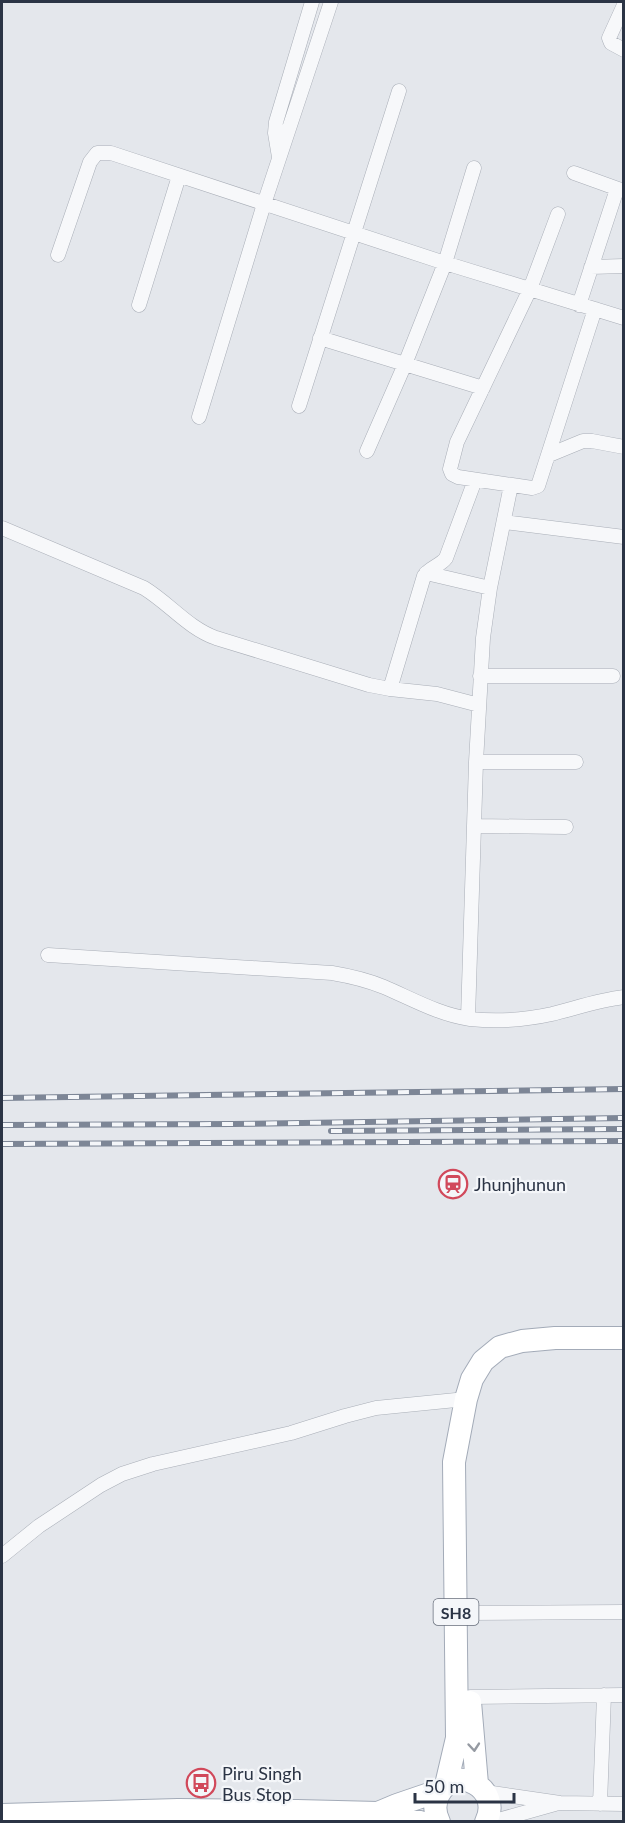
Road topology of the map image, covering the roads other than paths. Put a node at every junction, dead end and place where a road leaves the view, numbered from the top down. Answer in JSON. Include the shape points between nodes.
{"nodes":[{"id":1,"x":312,"y":2,"type":"edge"},
{"id":2,"x":331,"y":2,"type":"edge"},
{"id":3,"x":624,"y":5,"type":"edge"},
{"id":4,"x":624,"y":50,"type":"edge"},
{"id":5,"x":311,"y":64,"type":"junction"},
{"id":6,"x":285,"y":87,"type":"junction"},
{"id":7,"x":399,"y":92,"type":"dead end"},
{"id":8,"x":279,"y":159,"type":"junction"},
{"id":9,"x":474,"y":168,"type":"dead end"},
{"id":10,"x":574,"y":173,"type":"dead end"},
{"id":11,"x":179,"y":176,"type":"junction"},
{"id":12,"x":620,"y":190,"type":"edge"},
{"id":13,"x":264,"y":204,"type":"junction"},
{"id":14,"x":558,"y":214,"type":"dead end"},
{"id":15,"x":354,"y":233,"type":"junction"},
{"id":16,"x":58,"y":255,"type":"dead end"},
{"id":17,"x":445,"y":263,"type":"junction"},
{"id":18,"x":624,"y":266,"type":"edge"},
{"id":19,"x":591,"y":267,"type":"junction"},
{"id":20,"x":530,"y":290,"type":"junction"},
{"id":21,"x":140,"y":305,"type":"dead end"},
{"id":22,"x":579,"y":305,"type":"junction"},
{"id":23,"x":595,"y":309,"type":"junction"},
{"id":24,"x":624,"y":318,"type":"edge"},
{"id":25,"x":320,"y":338,"type":"junction"},
{"id":26,"x":405,"y":364,"type":"junction"},
{"id":27,"x":483,"y":388,"type":"junction"},
{"id":28,"x":299,"y":406,"type":"dead end"},
{"id":29,"x":199,"y":417,"type":"dead end"},
{"id":30,"x":624,"y":447,"type":"edge"},
{"id":31,"x":367,"y":451,"type":"dead end"},
{"id":32,"x":549,"y":455,"type":"junction"},
{"id":33,"x":475,"y":480,"type":"junction"},
{"id":34,"x":511,"y":485,"type":"junction"},
{"id":35,"x":504,"y":522,"type":"junction"},
{"id":36,"x":2,"y":528,"type":"edge"},
{"id":37,"x":624,"y":537,"type":"edge"},
{"id":38,"x":426,"y":573,"type":"junction"},
{"id":39,"x":490,"y":588,"type":"junction"},
{"id":40,"x":480,"y":676,"type":"junction"},
{"id":41,"x":613,"y":676,"type":"dead end"},
{"id":42,"x":390,"y":689,"type":"junction"},
{"id":43,"x":479,"y":705,"type":"junction"},
{"id":44,"x":476,"y":762,"type":"junction"},
{"id":45,"x":576,"y":762,"type":"dead end"},
{"id":46,"x":474,"y":826,"type":"junction"},
{"id":47,"x":566,"y":827,"type":"dead end"},
{"id":48,"x":48,"y":955,"type":"dead end"},
{"id":49,"x":624,"y":997,"type":"edge"},
{"id":50,"x":468,"y":1018,"type":"junction"},
{"id":51,"x":624,"y":1338,"type":"edge"},
{"id":52,"x":466,"y":1399,"type":"junction"},
{"id":53,"x":458,"y":1438,"type":"junction"},
{"id":54,"x":2,"y":1556,"type":"edge"},
{"id":55,"x":624,"y":1612,"type":"edge"},
{"id":56,"x":468,"y":1613,"type":"junction"},
{"id":57,"x":604,"y":1695,"type":"junction"},
{"id":58,"x":624,"y":1695,"type":"edge"},
{"id":59,"x":470,"y":1697,"type":"junction"},
{"id":60,"x":443,"y":1788,"type":"junction"},
{"id":61,"x":481,"y":1788,"type":"junction"},
{"id":62,"x":560,"y":1803,"type":"junction"},
{"id":63,"x":600,"y":1804,"type":"junction"},
{"id":64,"x":624,"y":1804,"type":"edge"},
{"id":65,"x":378,"y":1813,"type":"junction"},
{"id":66,"x":2,"y":1815,"type":"edge"},
{"id":67,"x":178,"y":1816,"type":"edge"},
{"id":68,"x":297,"y":1816,"type":"edge"},
{"id":69,"x":65,"y":1817,"type":"edge"},
{"id":70,"x":420,"y":1821,"type":"edge"},
{"id":71,"x":439,"y":1821,"type":"edge"},
{"id":72,"x":486,"y":1821,"type":"edge"},
{"id":73,"x":491,"y":1821,"type":"edge"}],
"edges":[{"from":1,"to":6,"type":"street"},
{"from":2,"to":5,"type":"street"},
{"from":3,"to":4,"type":"street","via":[[609,38]]},
{"from":5,"to":6,"type":"street"},
{"from":5,"to":8,"type":"street"},
{"from":6,"to":8,"type":"street","via":[[275,133]]},
{"from":7,"to":15,"type":"street"},
{"from":8,"to":13,"type":"street"},
{"from":9,"to":17,"type":"street"},
{"from":10,"to":12,"type":"street"},
{"from":11,"to":13,"type":"street"},
{"from":11,"to":16,"type":"street","via":[[111,153],[97,153],[90,162]]},
{"from":11,"to":21,"type":"street"},
{"from":12,"to":19,"type":"street"},
{"from":13,"to":15,"type":"street"},
{"from":13,"to":29,"type":"street"},
{"from":14,"to":20,"type":"street"},
{"from":15,"to":17,"type":"street"},
{"from":15,"to":25,"type":"street"},
{"from":17,"to":20,"type":"street"},
{"from":17,"to":26,"type":"street"},
{"from":18,"to":19,"type":"street"},
{"from":19,"to":22,"type":"street"},
{"from":20,"to":22,"type":"street"},
{"from":20,"to":27,"type":"street"},
{"from":22,"to":23,"type":"street"},
{"from":23,"to":24,"type":"street"},
{"from":23,"to":32,"type":"street"},
{"from":25,"to":26,"type":"street"},
{"from":25,"to":28,"type":"street"},
{"from":26,"to":27,"type":"street"},
{"from":26,"to":31,"type":"street"},
{"from":27,"to":33,"type":"street","via":[[457,442],[450,469],[454,476]]},
{"from":30,"to":32,"type":"street","via":[[583,441]]},
{"from":32,"to":34,"type":"street","via":[[538,486]]},
{"from":33,"to":34,"type":"street"},
{"from":33,"to":38,"type":"street","via":[[446,558]]},
{"from":34,"to":35,"type":"street"},
{"from":35,"to":37,"type":"street"},
{"from":35,"to":39,"type":"street"},
{"from":36,"to":42,"type":"street","via":[[144,588],[201,633]]},
{"from":38,"to":39,"type":"street"},
{"from":38,"to":42,"type":"street"},
{"from":39,"to":40,"type":"street"},
{"from":40,"to":41,"type":"street"},
{"from":40,"to":43,"type":"street"},
{"from":42,"to":43,"type":"street","via":[[437,694]]},
{"from":43,"to":44,"type":"street"},
{"from":44,"to":45,"type":"street"},
{"from":44,"to":46,"type":"street"},
{"from":46,"to":47,"type":"street"},
{"from":46,"to":50,"type":"street"},
{"from":48,"to":50,"type":"street","via":[[332,973],[368,981]]},
{"from":49,"to":50,"type":"street","via":[[525,1019]]},
{"from":51,"to":52,"type":"main road","number":"SH8","via":[[555,1338],[500,1347],[483,1361]]},
{"from":52,"to":53,"type":"main road","number":"SH8"},
{"from":52,"to":54,"type":"street","via":[[376,1408],[291,1433],[142,1467],[93,1490]]},
{"from":53,"to":56,"type":"main road","number":"SH8","via":[[467,1460]]},
{"from":53,"to":60,"type":"main road","number":"SH8","via":[[454,1462],[457,1738]]},
{"from":55,"to":56,"type":"street"},
{"from":56,"to":59,"type":"main road","number":"SH8"},
{"from":57,"to":58,"type":"street"},
{"from":57,"to":59,"type":"street"},
{"from":57,"to":63,"type":"street"},
{"from":59,"to":61,"type":"main road","number":"SH8","one_way":true},
{"from":60,"to":61,"type":"main road","via":[[456,1780],[467,1780]]},
{"from":60,"to":65,"type":"main road"},
{"from":60,"to":71,"type":"main road","number":"SH8","via":[[435,1804]]},
{"from":61,"to":62,"type":"street"},
{"from":61,"to":72,"type":"main road","number":"SH8","via":[[490,1808]]},
{"from":62,"to":63,"type":"street"},
{"from":62,"to":73,"type":"street"},
{"from":63,"to":64,"type":"street"},
{"from":65,"to":68,"type":"main road"},
{"from":65,"to":70,"type":"main road"},
{"from":66,"to":69,"type":"main road"},
{"from":67,"to":68,"type":"main road"},
{"from":67,"to":69,"type":"main road"}]}
